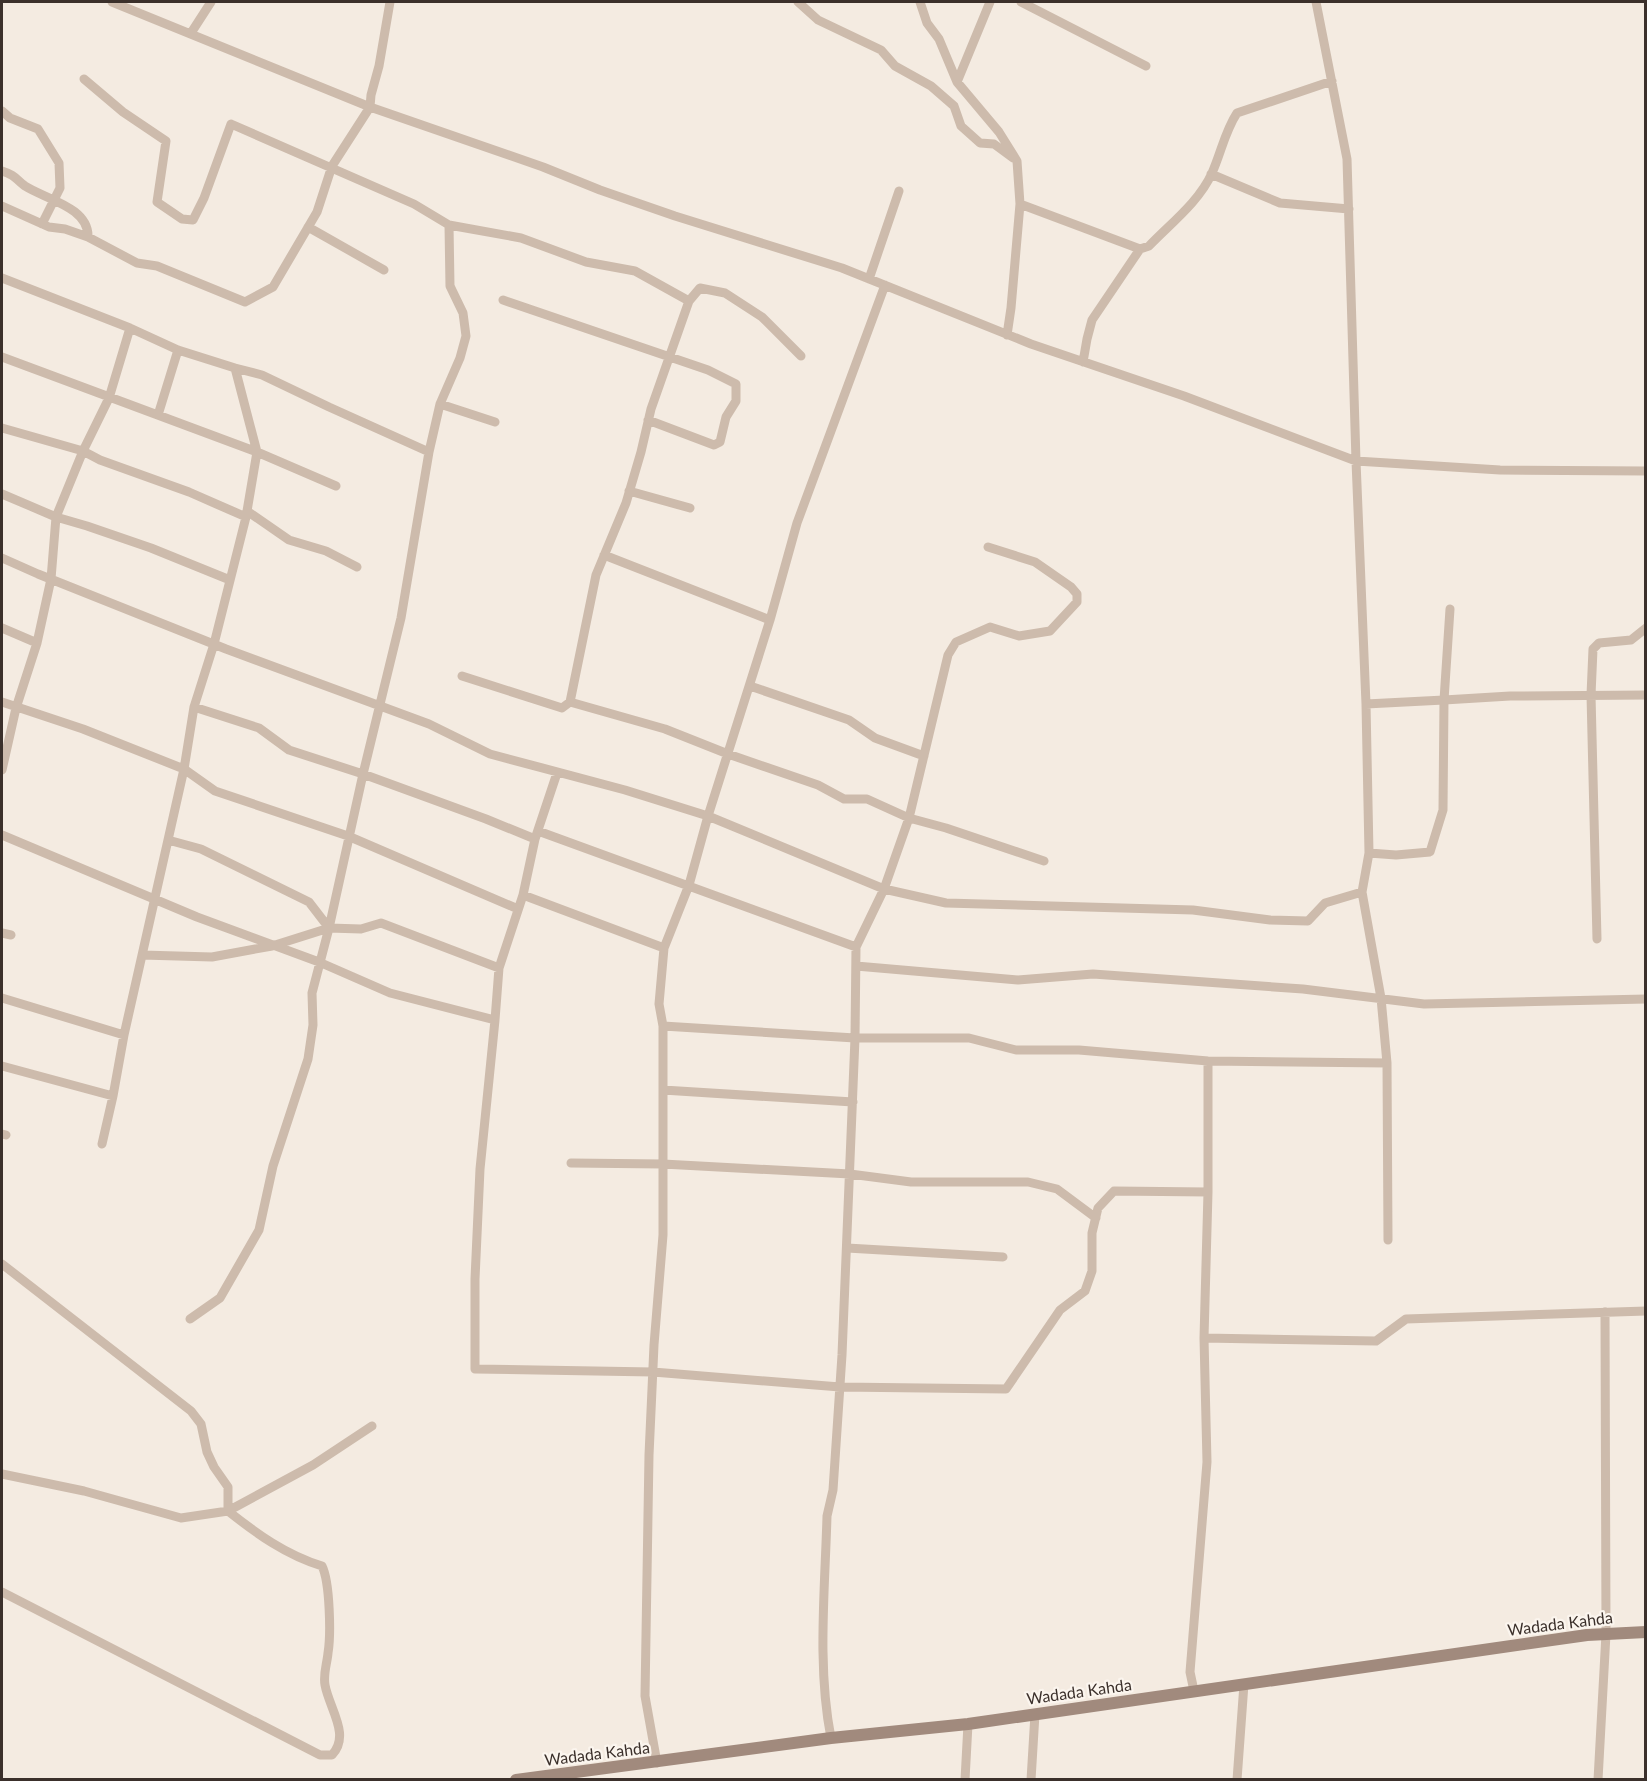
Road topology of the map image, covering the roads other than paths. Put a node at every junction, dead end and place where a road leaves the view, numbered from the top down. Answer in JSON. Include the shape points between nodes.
{"nodes":[{"id":1,"x":112,"y":2,"type":"edge"},
{"id":2,"x":211,"y":2,"type":"edge"},
{"id":3,"x":390,"y":2,"type":"edge"},
{"id":4,"x":798,"y":2,"type":"edge"},
{"id":5,"x":920,"y":2,"type":"edge"},
{"id":6,"x":990,"y":2,"type":"edge"},
{"id":7,"x":1021,"y":2,"type":"edge"},
{"id":8,"x":1316,"y":2,"type":"edge"},
{"id":9,"x":190,"y":33,"type":"junction"},
{"id":10,"x":1146,"y":66,"type":"dead end"},
{"id":11,"x":84,"y":79,"type":"dead end"},
{"id":12,"x":1332,"y":81,"type":"junction"},
{"id":13,"x":957,"y":82,"type":"junction"},
{"id":14,"x":370,"y":107,"type":"junction"},
{"id":15,"x":2,"y":111,"type":"edge"},
{"id":16,"x":1017,"y":161,"type":"junction"},
{"id":17,"x":332,"y":166,"type":"junction"},
{"id":18,"x":2,"y":171,"type":"edge"},
{"id":19,"x":1211,"y":174,"type":"junction"},
{"id":20,"x":899,"y":190,"type":"dead end"},
{"id":21,"x":53,"y":200,"type":"junction"},
{"id":22,"x":1020,"y":204,"type":"junction"},
{"id":23,"x":2,"y":206,"type":"edge"},
{"id":24,"x":1349,"y":209,"type":"junction"},
{"id":25,"x":42,"y":224,"type":"junction"},
{"id":26,"x":449,"y":225,"type":"junction"},
{"id":27,"x":308,"y":227,"type":"junction"},
{"id":28,"x":88,"y":237,"type":"junction"},
{"id":29,"x":1140,"y":249,"type":"junction"},
{"id":30,"x":384,"y":270,"type":"dead end"},
{"id":31,"x":2,"y":279,"type":"edge"},
{"id":32,"x":869,"y":279,"type":"junction"},
{"id":33,"x":885,"y":285,"type":"junction"},
{"id":34,"x":503,"y":300,"type":"dead end"},
{"id":35,"x":689,"y":301,"type":"junction"},
{"id":36,"x":130,"y":328,"type":"junction"},
{"id":37,"x":1006,"y":335,"type":"junction"},
{"id":38,"x":178,"y":350,"type":"junction"},
{"id":39,"x":801,"y":356,"type":"dead end"},
{"id":40,"x":2,"y":357,"type":"edge"},
{"id":41,"x":670,"y":357,"type":"junction"},
{"id":42,"x":1083,"y":362,"type":"junction"},
{"id":43,"x":235,"y":369,"type":"junction"},
{"id":44,"x":109,"y":398,"type":"junction"},
{"id":45,"x":440,"y":404,"type":"junction"},
{"id":46,"x":158,"y":415,"type":"junction"},
{"id":47,"x":648,"y":420,"type":"junction"},
{"id":48,"x":495,"y":422,"type":"dead end"},
{"id":49,"x":2,"y":428,"type":"edge"},
{"id":50,"x":83,"y":451,"type":"junction"},
{"id":51,"x":257,"y":452,"type":"junction"},
{"id":52,"x":429,"y":452,"type":"junction"},
{"id":53,"x":1356,"y":461,"type":"junction"},
{"id":54,"x":1646,"y":471,"type":"edge"},
{"id":55,"x":336,"y":486,"type":"dead end"},
{"id":56,"x":629,"y":491,"type":"junction"},
{"id":57,"x":2,"y":494,"type":"edge"},
{"id":58,"x":690,"y":508,"type":"dead end"},
{"id":59,"x":247,"y":514,"type":"junction"},
{"id":60,"x":56,"y":517,"type":"junction"},
{"id":61,"x":988,"y":547,"type":"dead end"},
{"id":62,"x":604,"y":555,"type":"junction"},
{"id":63,"x":2,"y":558,"type":"edge"},
{"id":64,"x":357,"y":567,"type":"dead end"},
{"id":65,"x":51,"y":579,"type":"junction"},
{"id":66,"x":230,"y":580,"type":"junction"},
{"id":67,"x":1450,"y":609,"type":"dead end"},
{"id":68,"x":770,"y":621,"type":"junction"},
{"id":69,"x":2,"y":628,"type":"edge"},
{"id":70,"x":1646,"y":628,"type":"edge"},
{"id":71,"x":37,"y":643,"type":"junction"},
{"id":72,"x":214,"y":644,"type":"junction"},
{"id":73,"x":462,"y":676,"type":"dead end"},
{"id":74,"x":750,"y":686,"type":"junction"},
{"id":75,"x":1591,"y":695,"type":"junction"},
{"id":76,"x":1646,"y":695,"type":"edge"},
{"id":77,"x":1444,"y":700,"type":"junction"},
{"id":78,"x":2,"y":702,"type":"edge"},
{"id":79,"x":570,"y":702,"type":"junction"},
{"id":80,"x":1366,"y":704,"type":"junction"},
{"id":81,"x":380,"y":706,"type":"junction"},
{"id":82,"x":16,"y":708,"type":"junction"},
{"id":83,"x":194,"y":708,"type":"junction"},
{"id":84,"x":728,"y":754,"type":"junction"},
{"id":85,"x":924,"y":756,"type":"junction"},
{"id":86,"x":184,"y":769,"type":"junction"},
{"id":87,"x":2,"y":770,"type":"edge"},
{"id":88,"x":557,"y":773,"type":"junction"},
{"id":89,"x":363,"y":774,"type":"junction"},
{"id":90,"x":708,"y":816,"type":"junction"},
{"id":91,"x":909,"y":818,"type":"junction"},
{"id":92,"x":2,"y":835,"type":"edge"},
{"id":93,"x":536,"y":835,"type":"junction"},
{"id":94,"x":348,"y":836,"type":"junction"},
{"id":95,"x":168,"y":840,"type":"junction"},
{"id":96,"x":1369,"y":853,"type":"junction"},
{"id":97,"x":1044,"y":861,"type":"dead end"},
{"id":98,"x":689,"y":885,"type":"junction"},
{"id":99,"x":884,"y":889,"type":"junction"},
{"id":100,"x":1362,"y":892,"type":"junction"},
{"id":101,"x":523,"y":896,"type":"junction"},
{"id":102,"x":156,"y":898,"type":"junction"},
{"id":103,"x":518,"y":909,"type":"junction"},
{"id":104,"x":329,"y":928,"type":"junction"},
{"id":105,"x":1597,"y":939,"type":"dead end"},
{"id":106,"x":272,"y":946,"type":"junction"},
{"id":107,"x":856,"y":947,"type":"junction"},
{"id":108,"x":664,"y":948,"type":"junction"},
{"id":109,"x":142,"y":956,"type":"junction"},
{"id":110,"x":319,"y":962,"type":"junction"},
{"id":111,"x":856,"y":966,"type":"junction"},
{"id":112,"x":499,"y":968,"type":"junction"},
{"id":113,"x":2,"y":998,"type":"edge"},
{"id":114,"x":1381,"y":998,"type":"junction"},
{"id":115,"x":1646,"y":999,"type":"edge"},
{"id":116,"x":495,"y":1020,"type":"junction"},
{"id":117,"x":663,"y":1026,"type":"junction"},
{"id":118,"x":124,"y":1035,"type":"junction"},
{"id":119,"x":855,"y":1038,"type":"junction"},
{"id":120,"x":1208,"y":1061,"type":"junction"},
{"id":121,"x":1387,"y":1063,"type":"junction"},
{"id":122,"x":2,"y":1066,"type":"edge"},
{"id":123,"x":663,"y":1090,"type":"junction"},
{"id":124,"x":113,"y":1096,"type":"junction"},
{"id":125,"x":853,"y":1102,"type":"junction"},
{"id":126,"x":102,"y":1144,"type":"dead end"},
{"id":127,"x":571,"y":1163,"type":"dead end"},
{"id":128,"x":663,"y":1164,"type":"junction"},
{"id":129,"x":850,"y":1174,"type":"junction"},
{"id":130,"x":1208,"y":1192,"type":"junction"},
{"id":131,"x":1096,"y":1218,"type":"junction"},
{"id":132,"x":1388,"y":1240,"type":"dead end"},
{"id":133,"x":847,"y":1248,"type":"junction"},
{"id":134,"x":1003,"y":1257,"type":"dead end"},
{"id":135,"x":2,"y":1264,"type":"edge"},
{"id":136,"x":1646,"y":1311,"type":"edge"},
{"id":137,"x":1605,"y":1312,"type":"junction"},
{"id":138,"x":190,"y":1319,"type":"dead end"},
{"id":139,"x":1204,"y":1338,"type":"junction"},
{"id":140,"x":653,"y":1372,"type":"junction"},
{"id":141,"x":840,"y":1387,"type":"junction"},
{"id":142,"x":372,"y":1426,"type":"dead end"},
{"id":143,"x":2,"y":1474,"type":"edge"},
{"id":144,"x":228,"y":1510,"type":"junction"},
{"id":145,"x":2,"y":1592,"type":"edge"},
{"id":146,"x":1646,"y":1632,"type":"edge"},
{"id":147,"x":1606,"y":1634,"type":"junction"},
{"id":148,"x":1244,"y":1684,"type":"junction"},
{"id":149,"x":1194,"y":1691,"type":"junction"},
{"id":150,"x":1035,"y":1714,"type":"junction"},
{"id":151,"x":968,"y":1724,"type":"junction"},
{"id":152,"x":831,"y":1738,"type":"junction"},
{"id":153,"x":657,"y":1762,"type":"junction"},
{"id":154,"x":516,"y":1779,"type":"edge"},
{"id":155,"x":964,"y":1779,"type":"edge"},
{"id":156,"x":1031,"y":1779,"type":"edge"},
{"id":157,"x":1237,"y":1779,"type":"edge"},
{"id":158,"x":1598,"y":1779,"type":"edge"}],
"edges":[{"from":1,"to":9,"type":"street"},
{"from":2,"to":9,"type":"street"},
{"from":3,"to":14,"type":"street"},
{"from":4,"to":16,"type":"street","via":[[818,20],[880,50],[895,66],[931,86],[954,106],[961,126],[980,142],[994,144]]},
{"from":5,"to":13,"type":"street"},
{"from":6,"to":13,"type":"street"},
{"from":7,"to":10,"type":"street"},
{"from":8,"to":12,"type":"street"},
{"from":9,"to":14,"type":"street"},
{"from":11,"to":17,"type":"street","via":[[166,141],[157,202],[182,219],[193,220],[231,124]]},
{"from":12,"to":19,"type":"street","via":[[1236,113]]},
{"from":12,"to":24,"type":"street","via":[[1347,159]]},
{"from":13,"to":16,"type":"street","via":[[999,132]]},
{"from":14,"to":17,"type":"street"},
{"from":14,"to":32,"type":"street","via":[[632,202]]},
{"from":15,"to":21,"type":"street","via":[[38,129],[51,147],[61,178]]},
{"from":16,"to":22,"type":"street"},
{"from":17,"to":26,"type":"street"},
{"from":17,"to":27,"type":"street"},
{"from":18,"to":21,"type":"street"},
{"from":19,"to":24,"type":"street","via":[[1280,202]]},
{"from":19,"to":29,"type":"street","via":[[1192,202],[1149,246]]},
{"from":20,"to":32,"type":"street"},
{"from":21,"to":25,"type":"street"},
{"from":21,"to":28,"type":"street","via":[[82,218]]},
{"from":22,"to":29,"type":"street"},
{"from":22,"to":37,"type":"street"},
{"from":23,"to":25,"type":"street"},
{"from":24,"to":53,"type":"street"},
{"from":25,"to":28,"type":"street"},
{"from":26,"to":35,"type":"street","via":[[521,238],[586,262],[635,271]]},
{"from":26,"to":45,"type":"street","via":[[450,286],[463,313],[466,336]]},
{"from":27,"to":28,"type":"street","via":[[273,287],[245,302],[157,266],[137,263]]},
{"from":27,"to":30,"type":"street"},
{"from":29,"to":42,"type":"street","via":[[1092,320]]},
{"from":31,"to":36,"type":"street"},
{"from":32,"to":33,"type":"street"},
{"from":33,"to":37,"type":"street"},
{"from":33,"to":68,"type":"street","via":[[797,523]]},
{"from":34,"to":41,"type":"street"},
{"from":35,"to":39,"type":"street","via":[[700,288],[725,294],[762,318]]},
{"from":35,"to":41,"type":"street"},
{"from":36,"to":38,"type":"street"},
{"from":36,"to":44,"type":"street"},
{"from":37,"to":42,"type":"street"},
{"from":38,"to":43,"type":"street"},
{"from":38,"to":46,"type":"street"},
{"from":40,"to":44,"type":"street"},
{"from":41,"to":47,"type":"street"},
{"from":41,"to":47,"type":"street","via":[[736,384],[736,401],[726,417],[720,442],[714,445]]},
{"from":42,"to":53,"type":"street"},
{"from":43,"to":51,"type":"street"},
{"from":43,"to":52,"type":"street","via":[[262,375]]},
{"from":44,"to":46,"type":"street"},
{"from":44,"to":50,"type":"street"},
{"from":45,"to":48,"type":"street"},
{"from":45,"to":52,"type":"street"},
{"from":46,"to":51,"type":"street"},
{"from":47,"to":56,"type":"street"},
{"from":49,"to":50,"type":"street"},
{"from":50,"to":59,"type":"street"},
{"from":50,"to":60,"type":"street"},
{"from":51,"to":55,"type":"street"},
{"from":51,"to":59,"type":"street"},
{"from":52,"to":81,"type":"street","via":[[401,618]]},
{"from":53,"to":54,"type":"street","via":[[1500,470]]},
{"from":53,"to":80,"type":"street"},
{"from":56,"to":58,"type":"street"},
{"from":56,"to":62,"type":"street"},
{"from":57,"to":60,"type":"street"},
{"from":59,"to":64,"type":"street","via":[[289,540],[327,551]]},
{"from":59,"to":66,"type":"street"},
{"from":60,"to":65,"type":"street"},
{"from":60,"to":66,"type":"street","via":[[151,548]]},
{"from":61,"to":85,"type":"street","via":[[1035,562],[1071,587],[1077,602],[1050,631],[1019,636],[990,627],[956,642],[948,654]]},
{"from":62,"to":68,"type":"street"},
{"from":62,"to":79,"type":"street","via":[[596,575]]},
{"from":63,"to":65,"type":"street"},
{"from":65,"to":71,"type":"street"},
{"from":65,"to":72,"type":"street"},
{"from":66,"to":72,"type":"street"},
{"from":67,"to":77,"type":"street"},
{"from":68,"to":74,"type":"street"},
{"from":69,"to":71,"type":"street"},
{"from":70,"to":75,"type":"street","via":[[1631,640],[1599,643],[1593,649]]},
{"from":71,"to":82,"type":"street"},
{"from":72,"to":81,"type":"street"},
{"from":72,"to":83,"type":"street"},
{"from":73,"to":79,"type":"street","via":[[562,708]]},
{"from":74,"to":84,"type":"street"},
{"from":74,"to":85,"type":"street","via":[[849,720],[875,738]]},
{"from":75,"to":76,"type":"street"},
{"from":75,"to":77,"type":"street"},
{"from":75,"to":105,"type":"street"},
{"from":77,"to":80,"type":"street"},
{"from":77,"to":96,"type":"street","via":[[1443,810],[1430,852]]},
{"from":78,"to":82,"type":"street"},
{"from":79,"to":84,"type":"street","via":[[665,729]]},
{"from":80,"to":96,"type":"street"},
{"from":81,"to":88,"type":"street","via":[[429,724],[490,754]]},
{"from":81,"to":89,"type":"street"},
{"from":82,"to":86,"type":"street","via":[[83,729]]},
{"from":82,"to":87,"type":"street"},
{"from":83,"to":86,"type":"street"},
{"from":83,"to":89,"type":"street","via":[[259,728],[289,750]]},
{"from":84,"to":90,"type":"street"},
{"from":84,"to":91,"type":"street","via":[[818,785],[844,799],[867,800]]},
{"from":85,"to":91,"type":"street"},
{"from":86,"to":94,"type":"street","via":[[215,791]]},
{"from":86,"to":95,"type":"street"},
{"from":88,"to":90,"type":"street"},
{"from":88,"to":93,"type":"street"},
{"from":89,"to":93,"type":"street"},
{"from":89,"to":94,"type":"street"},
{"from":90,"to":98,"type":"street"},
{"from":90,"to":99,"type":"street"},
{"from":91,"to":97,"type":"street"},
{"from":91,"to":99,"type":"street"},
{"from":92,"to":102,"type":"street"},
{"from":93,"to":98,"type":"street"},
{"from":93,"to":101,"type":"street"},
{"from":94,"to":103,"type":"street"},
{"from":94,"to":104,"type":"street"},
{"from":95,"to":102,"type":"street"},
{"from":95,"to":104,"type":"street","via":[[201,849],[309,902]]},
{"from":96,"to":100,"type":"street"},
{"from":98,"to":107,"type":"street"},
{"from":98,"to":108,"type":"street"},
{"from":99,"to":100,"type":"street","via":[[946,903],[1193,910],[1308,921],[1325,903]]},
{"from":99,"to":107,"type":"street"},
{"from":100,"to":114,"type":"street"},
{"from":101,"to":103,"type":"street"},
{"from":101,"to":108,"type":"street"},
{"from":102,"to":106,"type":"street"},
{"from":102,"to":109,"type":"street"},
{"from":103,"to":112,"type":"street"},
{"from":104,"to":106,"type":"street"},
{"from":104,"to":110,"type":"street"},
{"from":104,"to":112,"type":"street","via":[[361,929],[381,923]]},
{"from":106,"to":109,"type":"street","via":[[212,957]]},
{"from":106,"to":110,"type":"street"},
{"from":107,"to":111,"type":"street"},
{"from":108,"to":117,"type":"street","via":[[659,1004]]},
{"from":109,"to":118,"type":"street"},
{"from":110,"to":116,"type":"street","via":[[390,993]]},
{"from":110,"to":138,"type":"street","via":[[312,993],[308,1059],[273,1166],[259,1230],[220,1298]]},
{"from":111,"to":114,"type":"street","via":[[1018,980],[1093,975]]},
{"from":111,"to":119,"type":"street"},
{"from":112,"to":116,"type":"street"},
{"from":113,"to":118,"type":"street"},
{"from":114,"to":115,"type":"street","via":[[1424,1004]]},
{"from":114,"to":121,"type":"street"},
{"from":116,"to":140,"type":"street","via":[[480,1168],[475,1369]]},
{"from":117,"to":119,"type":"street"},
{"from":117,"to":123,"type":"street"},
{"from":118,"to":124,"type":"street"},
{"from":119,"to":120,"type":"street","via":[[969,1038],[1016,1050],[1079,1050]]},
{"from":119,"to":125,"type":"street"},
{"from":120,"to":121,"type":"street"},
{"from":120,"to":130,"type":"street"},
{"from":121,"to":132,"type":"street"},
{"from":122,"to":124,"type":"street"},
{"from":123,"to":125,"type":"street"},
{"from":123,"to":128,"type":"street"},
{"from":124,"to":126,"type":"street"},
{"from":125,"to":129,"type":"street"},
{"from":127,"to":128,"type":"street"},
{"from":128,"to":129,"type":"street"},
{"from":128,"to":140,"type":"street","via":[[663,1235]]},
{"from":129,"to":131,"type":"street","via":[[911,1182],[1028,1182],[1057,1189]]},
{"from":129,"to":133,"type":"street"},
{"from":130,"to":131,"type":"street","via":[[1114,1191],[1098,1208]]},
{"from":130,"to":139,"type":"street"},
{"from":131,"to":141,"type":"street","via":[[1092,1271],[1085,1291],[1060,1310],[1006,1389]]},
{"from":133,"to":134,"type":"street"},
{"from":133,"to":141,"type":"street"},
{"from":135,"to":144,"type":"street","via":[[191,1411],[201,1424],[214,1467],[228,1487]]},
{"from":136,"to":137,"type":"street"},
{"from":137,"to":139,"type":"street","via":[[1406,1319],[1376,1341]]},
{"from":137,"to":147,"type":"street"},
{"from":139,"to":149,"type":"street","via":[[1208,1462],[1190,1672]]},
{"from":140,"to":141,"type":"street"},
{"from":140,"to":153,"type":"street","via":[[645,1696]]},
{"from":141,"to":152,"type":"street","via":[[833,1490],[826,1528],[824,1679]]},
{"from":142,"to":144,"type":"street","via":[[313,1466]]},
{"from":143,"to":144,"type":"street","via":[[84,1491],[181,1518]]},
{"from":144,"to":145,"type":"street","via":[[300,1560],[322,1566],[327,1575],[330,1626],[325,1686],[341,1734],[332,1755],[320,1755]]},
{"from":146,"to":147,"type":"main road","name":"Wadada Kahda"},
{"from":147,"to":148,"type":"main road","name":"Wadada Kahda"},
{"from":147,"to":158,"type":"street"},
{"from":148,"to":149,"type":"main road","name":"Wadada Kahda"},
{"from":148,"to":157,"type":"street"},
{"from":149,"to":150,"type":"main road","name":"Wadada Kahda"},
{"from":150,"to":151,"type":"main road","name":"Wadada Kahda"},
{"from":150,"to":156,"type":"street"},
{"from":151,"to":152,"type":"main road","name":"Wadada Kahda"},
{"from":151,"to":155,"type":"street"},
{"from":152,"to":153,"type":"main road","name":"Wadada Kahda"},
{"from":153,"to":154,"type":"main road","name":"Wadada Kahda"}]}
